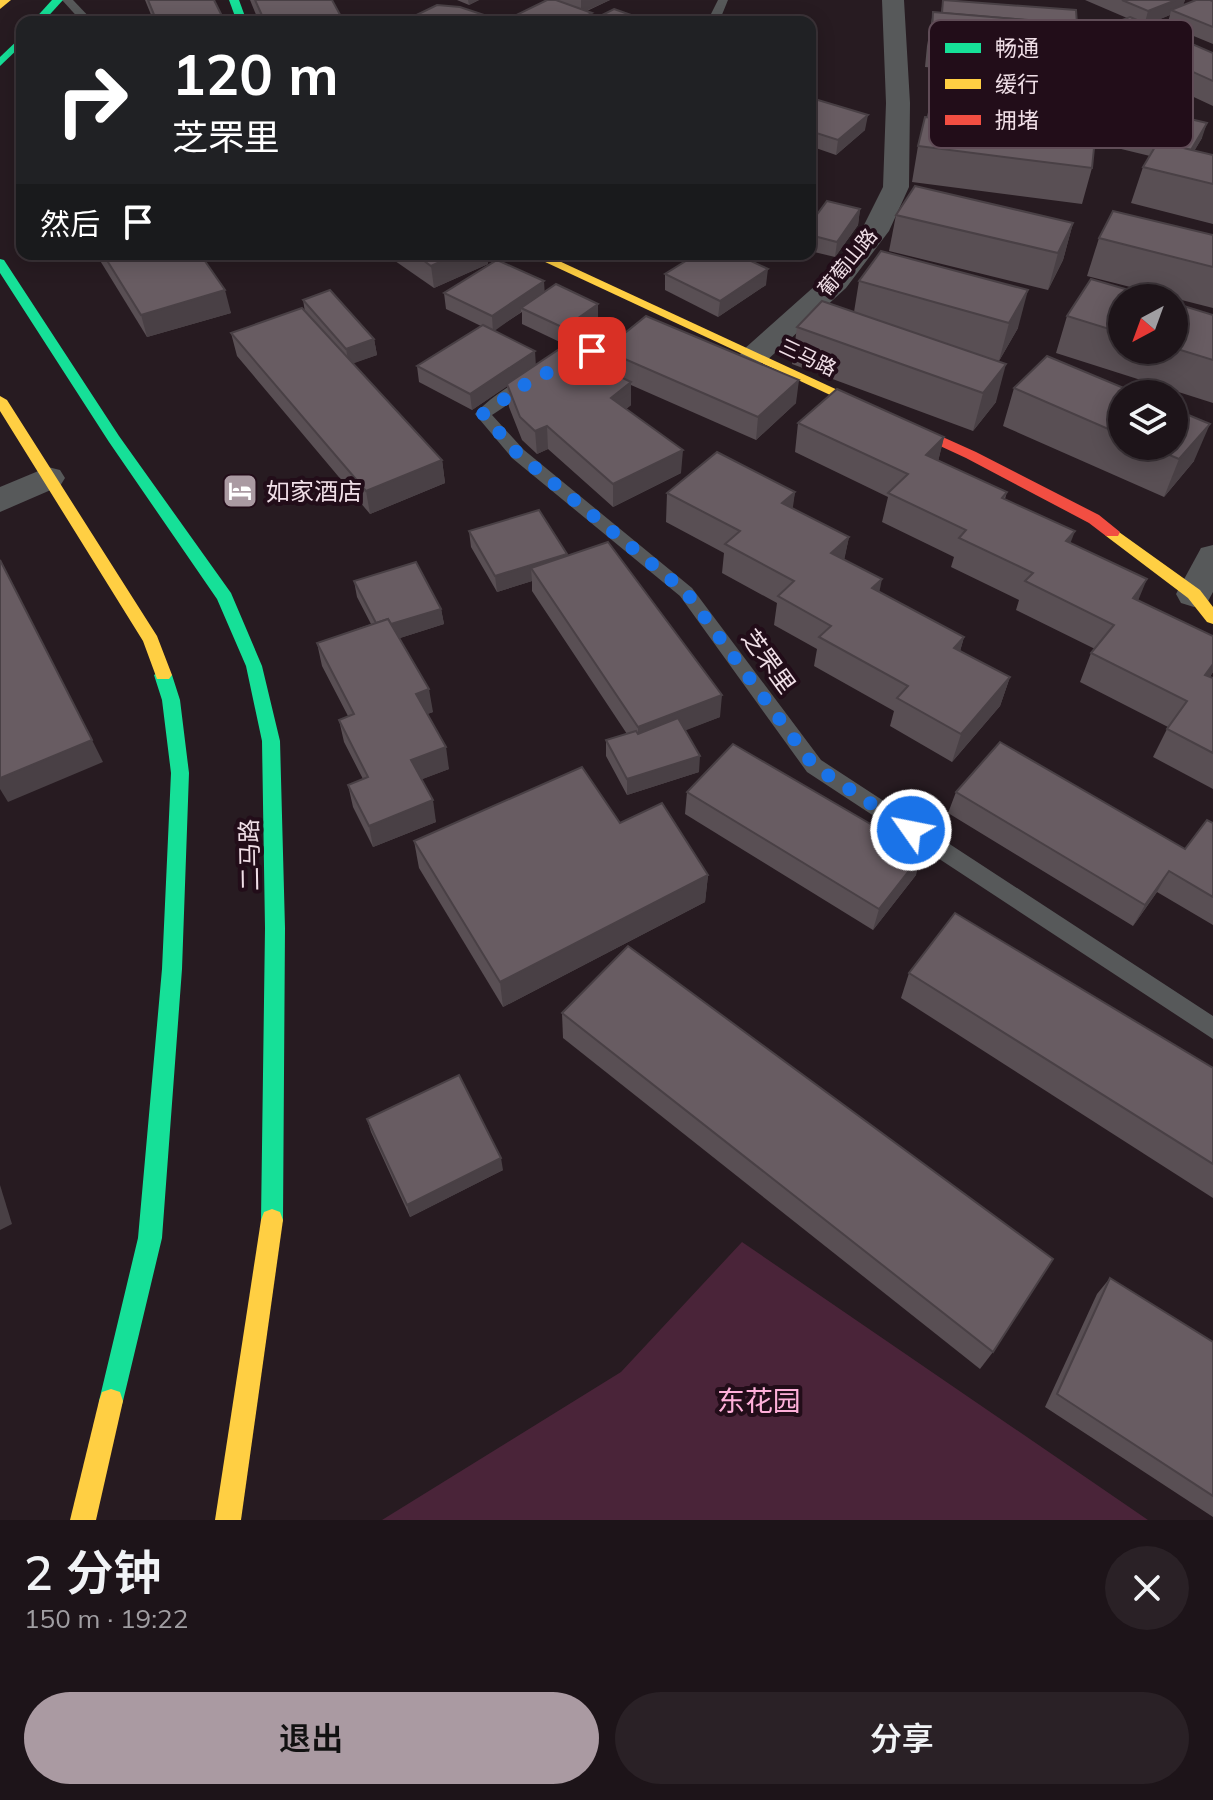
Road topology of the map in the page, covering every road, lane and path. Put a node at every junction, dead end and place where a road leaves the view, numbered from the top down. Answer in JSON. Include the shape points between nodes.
{"nodes":[{"id":1,"x":6,"y":0,"type":"edge"},
{"id":2,"x":58,"y":0,"type":"edge"},
{"id":3,"x":67,"y":0,"type":"edge"},
{"id":4,"x":893,"y":0,"type":"edge"},
{"id":5,"x":0,"y":6,"type":"edge"},
{"id":6,"x":43,"y":16,"type":"edge"},
{"id":7,"x":82,"y":16,"type":"edge"},
{"id":8,"x":16,"y":46,"type":"edge"},
{"id":9,"x":0,"y":63,"type":"edge"},
{"id":10,"x":547,"y":260,"type":"edge"},
{"id":11,"x":0,"y":263,"type":"edge"},
{"id":12,"x":674,"y":319,"type":"junction"},
{"id":13,"x":754,"y":356,"type":"junction"},
{"id":14,"x":0,"y":400,"type":"edge"},
{"id":15,"x":48,"y":478,"type":"junction"},
{"id":16,"x":0,"y":501,"type":"edge"},
{"id":17,"x":1213,"y":557,"type":"edge"},
{"id":18,"x":1204,"y":606,"type":"edge"},
{"id":19,"x":1213,"y":1029,"type":"edge"},
{"id":20,"x":83,"y":1520,"type":"edge"},
{"id":21,"x":228,"y":1520,"type":"edge"}],
"edges":[{"from":1,"to":5,"type":"main road"},
{"from":2,"to":6,"type":"main road"},
{"from":3,"to":7,"type":"lane"},
{"from":4,"to":13,"type":"street","name":"葡萄山路","via":[[896,187],[875,231],[836,282]]},
{"from":8,"to":9,"type":"main road"},
{"from":10,"to":12,"type":"main road","name":"三马路"},
{"from":11,"to":21,"type":"main road","name":"二马路","via":[[225,597],[254,666],[271,741],[272,1234]]},
{"from":12,"to":13,"type":"main road","name":"三马路"},
{"from":12,"to":19,"type":"lane","name":"芝罘里","via":[[565,362],[483,414],[518,454],[686,592],[814,766]]},
{"from":13,"to":18,"type":"main road","name":"三马路","via":[[971,455],[1094,519]]},
{"from":14,"to":15,"type":"main road"},
{"from":15,"to":16,"type":"street"},
{"from":15,"to":20,"type":"main road","via":[[151,640],[171,700],[180,773],[172,969],[150,1238]]},
{"from":17,"to":18,"type":"street"}]}
